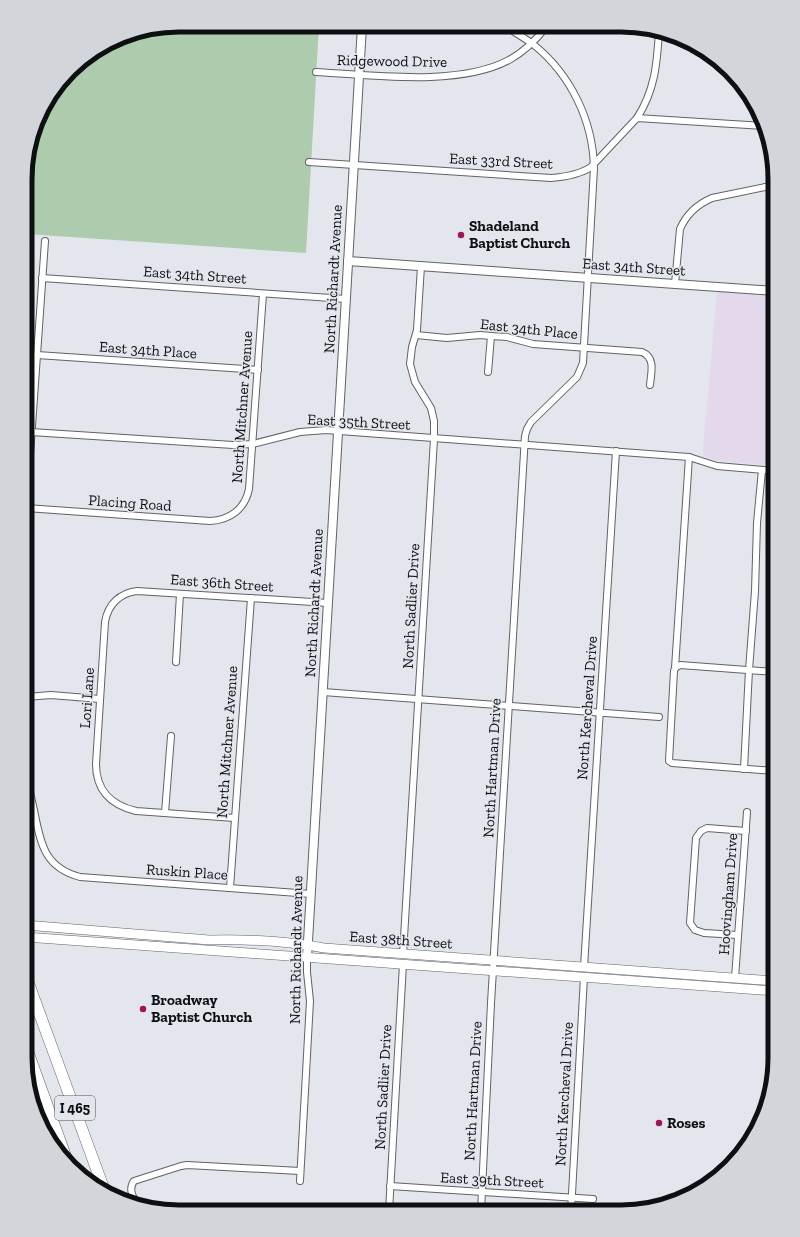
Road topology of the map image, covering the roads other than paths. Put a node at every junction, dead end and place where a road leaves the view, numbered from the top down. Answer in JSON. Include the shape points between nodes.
{"nodes":[{"id":1,"x":362,"y":32,"type":"edge"},
{"id":2,"x":515,"y":32,"type":"edge"},
{"id":3,"x":542,"y":32,"type":"edge"},
{"id":4,"x":658,"y":37,"type":"edge"},
{"id":5,"x":532,"y":44,"type":"junction"},
{"id":6,"x":316,"y":72,"type":"dead end"},
{"id":7,"x":359,"y":75,"type":"junction"},
{"id":8,"x":637,"y":118,"type":"junction"},
{"id":9,"x":758,"y":126,"type":"edge"},
{"id":10,"x":308,"y":162,"type":"dead end"},
{"id":11,"x":594,"y":164,"type":"junction"},
{"id":12,"x":354,"y":165,"type":"junction"},
{"id":13,"x":768,"y":186,"type":"edge"},
{"id":14,"x":45,"y":240,"type":"dead end"},
{"id":15,"x":348,"y":261,"type":"junction"},
{"id":16,"x":421,"y":266,"type":"junction"},
{"id":17,"x":42,"y":278,"type":"junction"},
{"id":18,"x":588,"y":278,"type":"junction"},
{"id":19,"x":675,"y":284,"type":"junction"},
{"id":20,"x":768,"y":291,"type":"edge"},
{"id":21,"x":263,"y":294,"type":"junction"},
{"id":22,"x":346,"y":299,"type":"junction"},
{"id":23,"x":416,"y":335,"type":"junction"},
{"id":24,"x":491,"y":336,"type":"junction"},
{"id":25,"x":585,"y":348,"type":"junction"},
{"id":26,"x":37,"y":355,"type":"junction"},
{"id":27,"x":258,"y":370,"type":"junction"},
{"id":28,"x":488,"y":372,"type":"dead end"},
{"id":29,"x":650,"y":385,"type":"dead end"},
{"id":30,"x":32,"y":419,"type":"edge"},
{"id":31,"x":338,"y":431,"type":"junction"},
{"id":32,"x":32,"y":432,"type":"edge"},
{"id":33,"x":434,"y":439,"type":"junction"},
{"id":34,"x":252,"y":444,"type":"junction"},
{"id":35,"x":524,"y":444,"type":"junction"},
{"id":36,"x":616,"y":452,"type":"junction"},
{"id":37,"x":689,"y":457,"type":"junction"},
{"id":38,"x":762,"y":470,"type":"junction"},
{"id":39,"x":768,"y":470,"type":"edge"},
{"id":40,"x":32,"y":508,"type":"edge"},
{"id":41,"x":230,"y":516,"type":"joint"},
{"id":42,"x":180,"y":594,"type":"junction"},
{"id":43,"x":250,"y":598,"type":"junction"},
{"id":44,"x":116,"y":600,"type":"joint"},
{"id":45,"x":328,"y":603,"type":"junction"},
{"id":46,"x":176,"y":662,"type":"dead end"},
{"id":47,"x":675,"y":668,"type":"junction"},
{"id":48,"x":749,"y":670,"type":"junction"},
{"id":49,"x":768,"y":671,"type":"edge"},
{"id":50,"x":323,"y":692,"type":"junction"},
{"id":51,"x":32,"y":697,"type":"edge"},
{"id":52,"x":100,"y":699,"type":"junction"},
{"id":53,"x":418,"y":699,"type":"junction"},
{"id":54,"x":508,"y":706,"type":"junction"},
{"id":55,"x":600,"y":713,"type":"junction"},
{"id":56,"x":659,"y":717,"type":"dead end"},
{"id":57,"x":170,"y":736,"type":"dead end"},
{"id":58,"x":744,"y":769,"type":"junction"},
{"id":59,"x":768,"y":771,"type":"edge"},
{"id":60,"x":32,"y":801,"type":"edge"},
{"id":61,"x":747,"y":812,"type":"dead end"},
{"id":62,"x":165,"y":813,"type":"junction"},
{"id":63,"x":235,"y":818,"type":"junction"},
{"id":64,"x":746,"y":831,"type":"junction"},
{"id":65,"x":230,"y":888,"type":"junction"},
{"id":66,"x":311,"y":894,"type":"junction"},
{"id":67,"x":32,"y":926,"type":"edge"},
{"id":68,"x":738,"y":935,"type":"junction"},
{"id":69,"x":32,"y":937,"type":"edge"},
{"id":70,"x":307,"y":945,"type":"junction"},
{"id":71,"x":403,"y":954,"type":"junction"},
{"id":72,"x":307,"y":958,"type":"junction"},
{"id":73,"x":494,"y":960,"type":"junction"},
{"id":74,"x":403,"y":964,"type":"junction"},
{"id":75,"x":584,"y":967,"type":"junction"},
{"id":76,"x":493,"y":971,"type":"junction"},
{"id":77,"x":584,"y":977,"type":"junction"},
{"id":78,"x":735,"y":978,"type":"junction"},
{"id":79,"x":768,"y":980,"type":"edge"},
{"id":80,"x":768,"y":990,"type":"edge"},
{"id":81,"x":32,"y":993,"type":"edge"},
{"id":82,"x":32,"y":1064,"type":"edge"},
{"id":83,"x":41,"y":1089,"type":"junction"},
{"id":84,"x":51,"y":1130,"type":"edge"},
{"id":85,"x":62,"y":1147,"type":"edge"},
{"id":86,"x":300,"y":1171,"type":"junction"},
{"id":87,"x":300,"y":1181,"type":"dead end"},
{"id":88,"x":102,"y":1183,"type":"edge"},
{"id":89,"x":390,"y":1186,"type":"junction"},
{"id":90,"x":482,"y":1192,"type":"junction"},
{"id":91,"x":134,"y":1198,"type":"edge"},
{"id":92,"x":571,"y":1198,"type":"junction"},
{"id":93,"x":593,"y":1199,"type":"dead end"},
{"id":94,"x":389,"y":1205,"type":"edge"},
{"id":95,"x":481,"y":1205,"type":"edge"},
{"id":96,"x":571,"y":1205,"type":"edge"}],
"edges":[{"from":1,"to":7,"type":"street","name":"North Richardt Avenue"},
{"from":2,"to":5,"type":"street","name":"North Hartman Drive"},
{"from":3,"to":5,"type":"street","name":"Ridgewood Drive"},
{"from":4,"to":8,"type":"street","name":"East 33rd Street","via":[[652,85]]},
{"from":5,"to":7,"type":"street","name":"Ridgewood Drive","via":[[509,60],[477,72],[417,77]]},
{"from":5,"to":11,"type":"street","name":"North Hartman Drive","via":[[559,71],[577,98],[589,130]]},
{"from":6,"to":7,"type":"street","name":"Ridgewood Drive"},
{"from":7,"to":12,"type":"street","name":"North Richardt Avenue"},
{"from":8,"to":9,"type":"street"},
{"from":8,"to":11,"type":"street","name":"East 33rd Street"},
{"from":10,"to":12,"type":"street","name":"East 33rd Street"},
{"from":11,"to":12,"type":"street","name":"East 33rd Street","via":[[582,172],[550,178]]},
{"from":11,"to":18,"type":"street","name":"North Hartman Drive"},
{"from":12,"to":15,"type":"street","name":"North Richardt Avenue"},
{"from":13,"to":19,"type":"street","via":[[712,198],[695,208],[680,229]]},
{"from":14,"to":17,"type":"street"},
{"from":15,"to":16,"type":"street","name":"East 34th Street"},
{"from":15,"to":22,"type":"street","name":"North Richardt Avenue"},
{"from":16,"to":18,"type":"street","name":"East 34th Street"},
{"from":16,"to":23,"type":"street","name":"North Sadlier Drive"},
{"from":17,"to":21,"type":"street","name":"East 34th Street"},
{"from":17,"to":26,"type":"street"},
{"from":18,"to":19,"type":"street","name":"East 34th Street"},
{"from":18,"to":25,"type":"street","name":"North Hartman Drive"},
{"from":19,"to":20,"type":"street","name":"East 34th Street"},
{"from":21,"to":22,"type":"street","name":"East 34th Street"},
{"from":21,"to":27,"type":"street","name":"North Mitchner Avenue"},
{"from":22,"to":31,"type":"street","name":"North Richardt Avenue"},
{"from":23,"to":24,"type":"street","name":"East 34th Place","via":[[447,338]]},
{"from":23,"to":33,"type":"street","name":"North Sadlier Drive","via":[[410,352],[411,366],[415,382],[431,408]]},
{"from":24,"to":25,"type":"street","name":"East 34th Place","via":[[507,337],[533,344]]},
{"from":24,"to":28,"type":"street"},
{"from":25,"to":29,"type":"street","name":"East 34th Place","via":[[646,354],[651,360]]},
{"from":25,"to":35,"type":"street","name":"North Hartman Drive","via":[[583,364],[577,377],[531,422],[526,431]]},
{"from":26,"to":27,"type":"street","name":"East 34th Place"},
{"from":26,"to":30,"type":"street"},
{"from":27,"to":34,"type":"street","name":"North Mitchner Avenue"},
{"from":31,"to":33,"type":"street","name":"East 35th Street"},
{"from":31,"to":34,"type":"street","name":"East 35th Street","via":[[300,432]]},
{"from":31,"to":45,"type":"street","name":"North Richardt Avenue"},
{"from":32,"to":34,"type":"street","name":"East 35th Street","via":[[222,445]]},
{"from":33,"to":35,"type":"street","name":"East 35th Street"},
{"from":33,"to":53,"type":"street","name":"North Sadlier Drive"},
{"from":34,"to":41,"type":"street","name":"North Mitchner Avenue","via":[[248,494],[242,506]]},
{"from":35,"to":36,"type":"street","name":"East 35th Street"},
{"from":35,"to":54,"type":"street","name":"North Hartman Drive"},
{"from":36,"to":37,"type":"street","name":"East 35th Street"},
{"from":36,"to":55,"type":"street","name":"North Kercheval Drive"},
{"from":37,"to":38,"type":"street","name":"East 35th Street","via":[[717,466]]},
{"from":37,"to":47,"type":"street"},
{"from":38,"to":39,"type":"street","name":"East 35th Street"},
{"from":38,"to":48,"type":"street"},
{"from":40,"to":41,"type":"street","name":"Placing Road","via":[[210,521]]},
{"from":42,"to":43,"type":"street","name":"East 36th Street"},
{"from":42,"to":44,"type":"street","name":"East 36th Street","via":[[137,590]]},
{"from":42,"to":46,"type":"street"},
{"from":43,"to":45,"type":"street","name":"East 36th Street"},
{"from":43,"to":63,"type":"street","name":"North Mitchner Avenue"},
{"from":44,"to":52,"type":"street","name":"Lori Lane","via":[[109,608],[105,620]]},
{"from":45,"to":50,"type":"street","name":"North Richardt Avenue"},
{"from":47,"to":48,"type":"street","via":[[680,665]]},
{"from":47,"to":58,"type":"street","via":[[669,761]]},
{"from":48,"to":49,"type":"street"},
{"from":48,"to":58,"type":"street"},
{"from":50,"to":53,"type":"street"},
{"from":50,"to":66,"type":"street","name":"North Richardt Avenue"},
{"from":51,"to":52,"type":"street"},
{"from":52,"to":62,"type":"street","name":"Lori Lane","via":[[96,770],[99,784],[109,798],[122,808]]},
{"from":53,"to":54,"type":"street"},
{"from":53,"to":71,"type":"street","name":"North Sadlier Drive"},
{"from":54,"to":55,"type":"street"},
{"from":54,"to":73,"type":"street","name":"North Hartman Drive"},
{"from":55,"to":56,"type":"street"},
{"from":55,"to":75,"type":"street","name":"North Kercheval Drive"},
{"from":57,"to":62,"type":"street"},
{"from":58,"to":59,"type":"street"},
{"from":60,"to":65,"type":"street","name":"Ruskin Place","via":[[42,846],[51,860],[63,871],[80,877]]},
{"from":61,"to":64,"type":"street","name":"Hoovingham Drive"},
{"from":62,"to":63,"type":"street"},
{"from":63,"to":65,"type":"street","name":"North Mitchner Avenue"},
{"from":64,"to":68,"type":"street","name":"Hoovingham Drive"},
{"from":64,"to":68,"type":"street","via":[[707,828],[696,838],[690,923],[696,930],[704,933]]},
{"from":65,"to":66,"type":"street","name":"Ruskin Place"},
{"from":66,"to":70,"type":"street","name":"North Richardt Avenue"},
{"from":67,"to":70,"type":"main road","name":"East 38th Street"},
{"from":68,"to":78,"type":"street","name":"Hoovingham Drive"},
{"from":69,"to":72,"type":"main road","name":"East 38th Street"},
{"from":70,"to":71,"type":"main road","name":"East 38th Street"},
{"from":70,"to":72,"type":"street","name":"North Richardt Avenue"},
{"from":71,"to":73,"type":"main road","name":"East 38th Street"},
{"from":72,"to":74,"type":"main road","name":"East 38th Street"},
{"from":72,"to":86,"type":"street","name":"North Richardt Avenue","via":[[310,1001]]},
{"from":73,"to":75,"type":"main road","name":"East 38th Street"},
{"from":73,"to":76,"type":"street","name":"North Hartman Drive"},
{"from":74,"to":76,"type":"main road","name":"East 38th Street"},
{"from":74,"to":89,"type":"street","name":"North Sadlier Drive"},
{"from":75,"to":78,"type":"main road","name":"East 38th Street"},
{"from":76,"to":77,"type":"main road","name":"East 38th Street"},
{"from":76,"to":90,"type":"street","name":"North Hartman Drive"},
{"from":77,"to":80,"type":"main road","name":"East 38th Street"},
{"from":77,"to":92,"type":"street","name":"North Kercheval Drive"},
{"from":78,"to":79,"type":"main road","name":"East 38th Street"},
{"from":81,"to":88,"type":"highway","number":"I 465"},
{"from":82,"to":83,"type":"highway","number":"I 465"},
{"from":83,"to":84,"type":"highway"},
{"from":83,"to":85,"type":"highway","number":"I 465"},
{"from":86,"to":87,"type":"street","name":"North Richardt Avenue"},
{"from":86,"to":91,"type":"street","via":[[187,1165],[136,1180],[131,1186]]},
{"from":89,"to":90,"type":"street","name":"East 39th Street"},
{"from":89,"to":94,"type":"street","name":"North Sadlier Drive"},
{"from":90,"to":92,"type":"street","name":"East 39th Street"},
{"from":90,"to":95,"type":"street","name":"North Hartman Drive"},
{"from":92,"to":93,"type":"street","name":"East 39th Street"},
{"from":92,"to":96,"type":"street","name":"North Kercheval Drive"}]}
